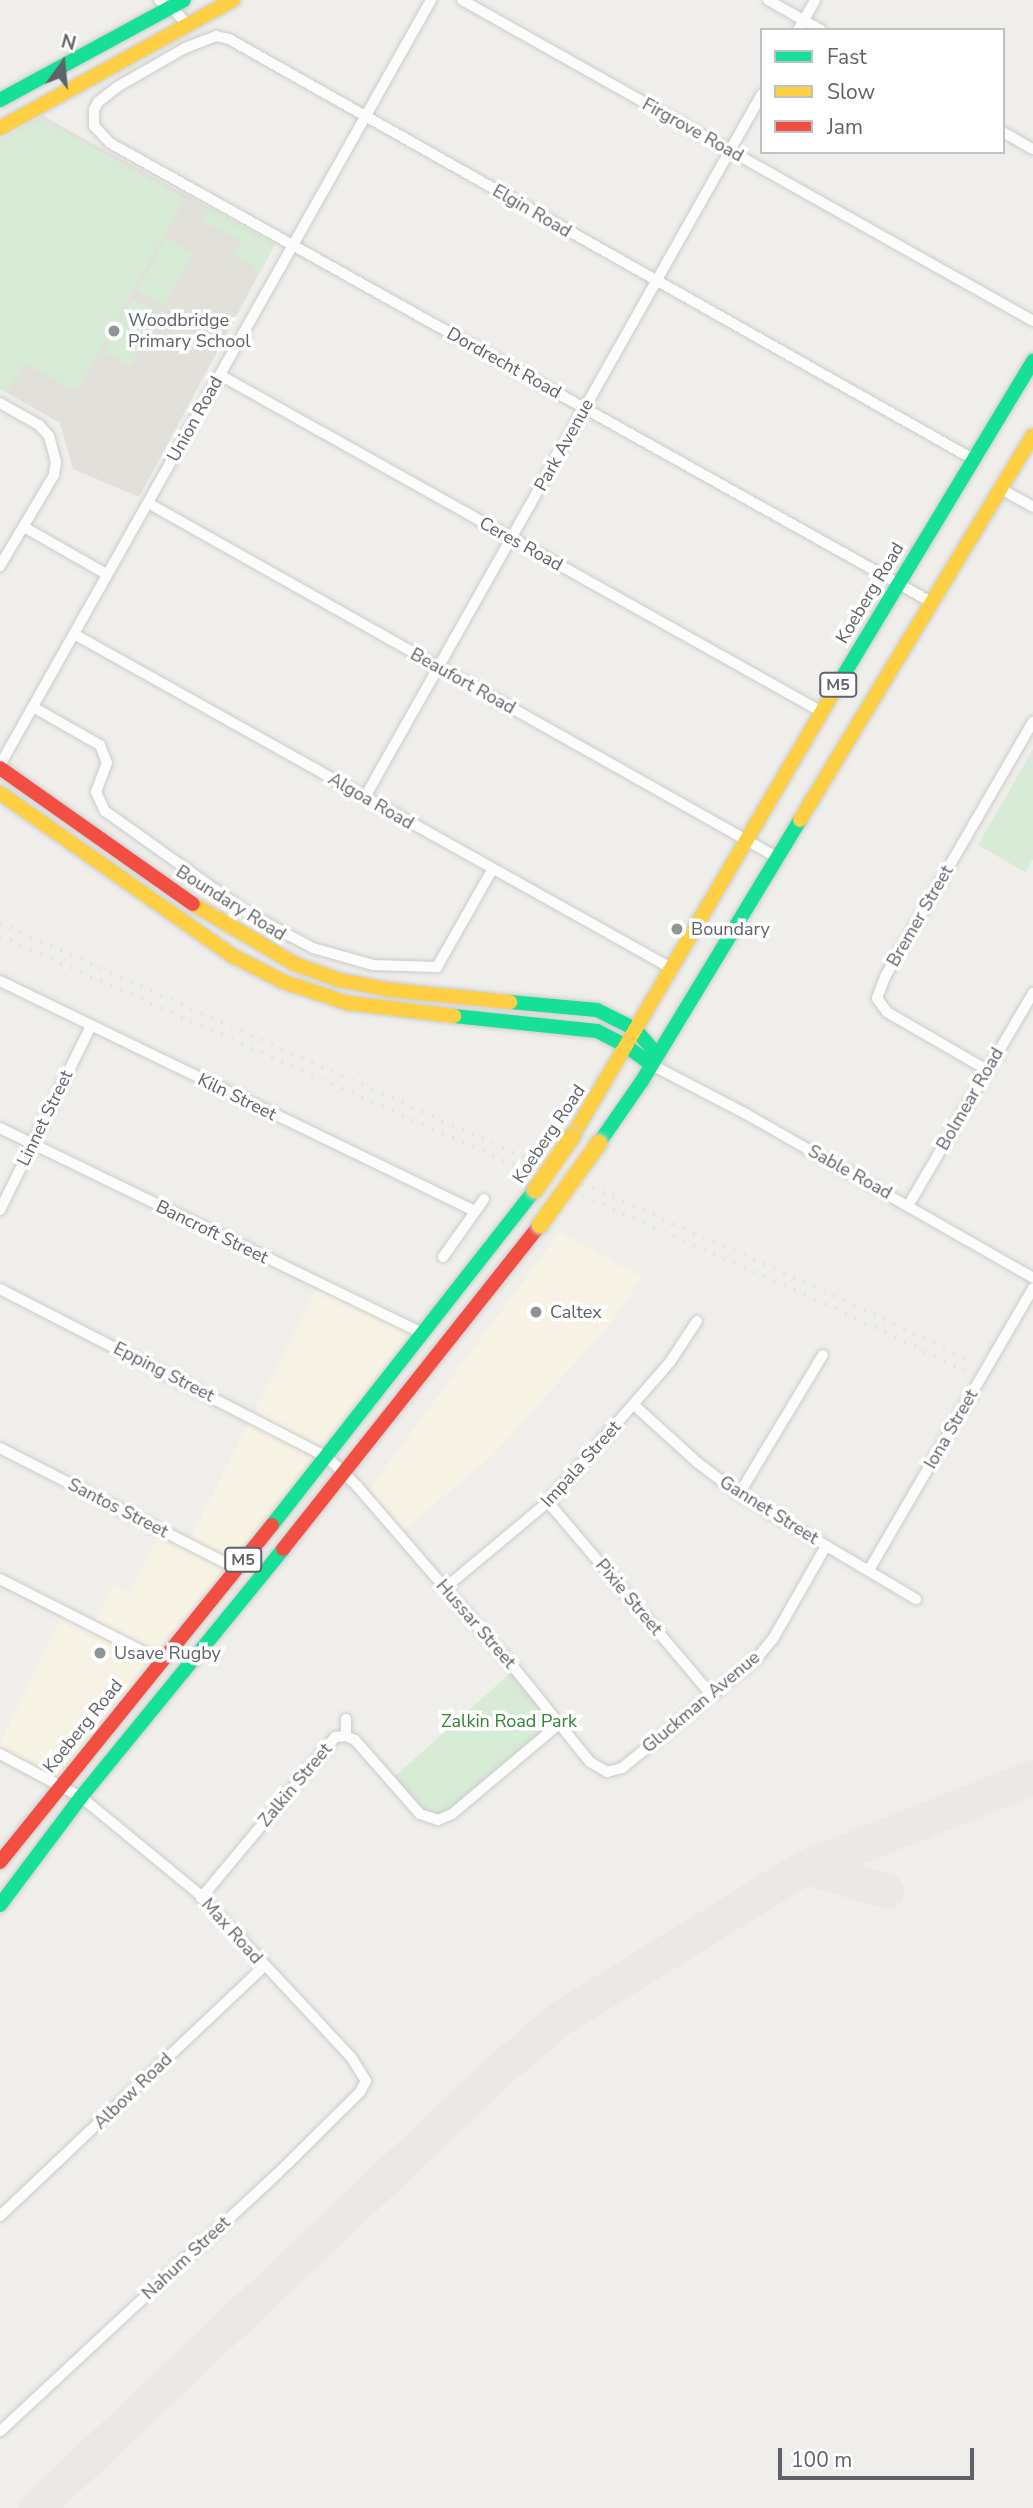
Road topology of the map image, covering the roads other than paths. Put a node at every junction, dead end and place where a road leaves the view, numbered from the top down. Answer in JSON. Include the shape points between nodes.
{"nodes":[{"id":1,"x":233,"y":0,"type":"edge"},
{"id":2,"x":432,"y":0,"type":"edge"},
{"id":3,"x":462,"y":0,"type":"edge"},
{"id":4,"x":768,"y":0,"type":"edge"},
{"id":5,"x":815,"y":0,"type":"edge"},
{"id":6,"x":172,"y":3,"type":"edge"},
{"id":7,"x":187,"y":24,"type":"junction"},
{"id":8,"x":801,"y":25,"type":"edge"},
{"id":9,"x":760,"y":98,"type":"edge"},
{"id":10,"x":0,"y":100,"type":"edge"},
{"id":11,"x":94,"y":110,"type":"joint"},
{"id":12,"x":366,"y":116,"type":"junction"},
{"id":13,"x":0,"y":128,"type":"edge"},
{"id":14,"x":1005,"y":133,"type":"edge"},
{"id":15,"x":1033,"y":149,"type":"edge"},
{"id":16,"x":730,"y":150,"type":"junction"},
{"id":17,"x":293,"y":244,"type":"junction"},
{"id":18,"x":656,"y":281,"type":"junction"},
{"id":19,"x":1033,"y":321,"type":"edge"},
{"id":20,"x":1033,"y":361,"type":"edge"},
{"id":21,"x":220,"y":375,"type":"junction"},
{"id":22,"x":0,"y":403,"type":"edge"},
{"id":23,"x":584,"y":408,"type":"junction"},
{"id":24,"x":1033,"y":436,"type":"edge"},
{"id":25,"x":973,"y":459,"type":"junction"},
{"id":26,"x":1002,"y":489,"type":"junction"},
{"id":27,"x":148,"y":503,"type":"junction"},
{"id":28,"x":1033,"y":507,"type":"edge"},
{"id":29,"x":24,"y":527,"type":"junction"},
{"id":30,"x":512,"y":539,"type":"junction"},
{"id":31,"x":0,"y":566,"type":"edge"},
{"id":32,"x":106,"y":574,"type":"junction"},
{"id":33,"x":897,"y":584,"type":"junction"},
{"id":34,"x":933,"y":603,"type":"junction"},
{"id":35,"x":74,"y":634,"type":"junction"},
{"id":36,"x":438,"y":667,"type":"junction"},
{"id":37,"x":33,"y":707,"type":"junction"},
{"id":38,"x":822,"y":712,"type":"junction"},
{"id":39,"x":1033,"y":722,"type":"edge"},
{"id":40,"x":0,"y":767,"type":"edge"},
{"id":41,"x":0,"y":793,"type":"edge"},
{"id":42,"x":365,"y":797,"type":"junction"},
{"id":43,"x":745,"y":838,"type":"junction"},
{"id":44,"x":778,"y":858,"type":"junction"},
{"id":45,"x":492,"y":870,"type":"junction"},
{"id":46,"x":669,"y":967,"type":"junction"},
{"id":47,"x":0,"y":981,"type":"edge"},
{"id":48,"x":1033,"y":993,"type":"edge"},
{"id":49,"x":91,"y":1026,"type":"junction"},
{"id":50,"x":635,"y":1029,"type":"junction"},
{"id":51,"x":626,"y":1046,"type":"junction"},
{"id":52,"x":658,"y":1062,"type":"junction"},
{"id":53,"x":986,"y":1070,"type":"junction"},
{"id":54,"x":0,"y":1128,"type":"edge"},
{"id":55,"x":33,"y":1144,"type":"junction"},
{"id":56,"x":484,"y":1199,"type":"dead end"},
{"id":57,"x":908,"y":1206,"type":"junction"},
{"id":58,"x":0,"y":1210,"type":"edge"},
{"id":59,"x":475,"y":1211,"type":"junction"},
{"id":60,"x":443,"y":1257,"type":"dead end"},
{"id":61,"x":1033,"y":1278,"type":"edge"},
{"id":62,"x":1033,"y":1288,"type":"edge"},
{"id":63,"x":0,"y":1289,"type":"edge"},
{"id":64,"x":697,"y":1321,"type":"dead end"},
{"id":65,"x":424,"y":1334,"type":"junction"},
{"id":66,"x":823,"y":1355,"type":"dead end"},
{"id":67,"x":634,"y":1405,"type":"junction"},
{"id":68,"x":0,"y":1448,"type":"edge"},
{"id":69,"x":327,"y":1457,"type":"junction"},
{"id":70,"x":346,"y":1473,"type":"junction"},
{"id":71,"x":739,"y":1494,"type":"junction"},
{"id":72,"x":548,"y":1502,"type":"junction"},
{"id":73,"x":826,"y":1546,"type":"junction"},
{"id":74,"x":236,"y":1568,"type":"junction"},
{"id":75,"x":869,"y":1570,"type":"junction"},
{"id":76,"x":0,"y":1579,"type":"edge"},
{"id":77,"x":445,"y":1588,"type":"junction"},
{"id":78,"x":916,"y":1599,"type":"dead end"},
{"id":79,"x":160,"y":1660,"type":"junction"},
{"id":80,"x":710,"y":1693,"type":"junction"},
{"id":81,"x":346,"y":1719,"type":"dead end"},
{"id":82,"x":559,"y":1724,"type":"junction"},
{"id":83,"x":346,"y":1736,"type":"junction"},
{"id":84,"x":0,"y":1754,"type":"edge"},
{"id":85,"x":607,"y":1772,"type":"joint"},
{"id":86,"x":61,"y":1784,"type":"junction"},
{"id":87,"x":81,"y":1797,"type":"junction"},
{"id":88,"x":0,"y":1862,"type":"edge"},
{"id":89,"x":201,"y":1898,"type":"junction"},
{"id":90,"x":0,"y":1906,"type":"edge"},
{"id":91,"x":264,"y":1966,"type":"junction"},
{"id":92,"x":366,"y":2081,"type":"joint"},
{"id":93,"x":0,"y":2216,"type":"edge"},
{"id":94,"x":0,"y":2431,"type":"edge"}],
"edges":[{"from":1,"to":7,"type":"main road"},
{"from":2,"to":12,"type":"street","name":"Union Road"},
{"from":3,"to":16,"type":"street","name":"Firgrove Road"},
{"from":4,"to":8,"type":"street"},
{"from":5,"to":8,"type":"street"},
{"from":6,"to":7,"type":"street"},
{"from":6,"to":10,"type":"main road"},
{"from":7,"to":13,"type":"main road"},
{"from":9,"to":16,"type":"street","name":"Park Avenue"},
{"from":11,"to":12,"type":"street","name":"Elgin Road","via":[[117,88],[193,43],[216,36],[239,43]]},
{"from":11,"to":17,"type":"street","name":"Dordrecht Road","via":[[94,127],[103,139]]},
{"from":12,"to":17,"type":"street","name":"Union Road"},
{"from":12,"to":18,"type":"street","name":"Elgin Road"},
{"from":14,"to":15,"type":"street"},
{"from":16,"to":18,"type":"street","name":"Park Avenue"},
{"from":16,"to":19,"type":"street","name":"Firgrove Road"},
{"from":17,"to":21,"type":"street","name":"Union Road"},
{"from":17,"to":23,"type":"street","name":"Dordrecht Road"},
{"from":18,"to":23,"type":"street","name":"Park Avenue"},
{"from":18,"to":25,"type":"street","name":"Elgin Road"},
{"from":20,"to":25,"type":"main road","name":"Koeberg Road","number":"M5"},
{"from":21,"to":27,"type":"street","name":"Union Road"},
{"from":21,"to":30,"type":"street","name":"Ceres Road"},
{"from":22,"to":29,"type":"street","via":[[49,436],[56,463],[54,475]]},
{"from":23,"to":30,"type":"street","name":"Park Avenue"},
{"from":23,"to":33,"type":"street","name":"Dordrecht Road"},
{"from":24,"to":26,"type":"main road","number":"M5"},
{"from":25,"to":33,"type":"main road","name":"Koeberg Road","number":"M5"},
{"from":26,"to":28,"type":"street"},
{"from":26,"to":34,"type":"main road","number":"M5"},
{"from":27,"to":32,"type":"street","name":"Union Road"},
{"from":27,"to":36,"type":"street","name":"Beaufort Road"},
{"from":29,"to":31,"type":"street"},
{"from":29,"to":32,"type":"street"},
{"from":30,"to":36,"type":"street","name":"Park Avenue"},
{"from":30,"to":38,"type":"street","name":"Ceres Road"},
{"from":32,"to":35,"type":"street","name":"Union Road"},
{"from":33,"to":34,"type":"street","name":"Dordrecht Road"},
{"from":33,"to":38,"type":"main road","name":"Koeberg Road","number":"M5"},
{"from":34,"to":44,"type":"main road","number":"M5"},
{"from":35,"to":37,"type":"street","name":"Union Road"},
{"from":35,"to":42,"type":"street","name":"Algoa Road"},
{"from":36,"to":42,"type":"street","name":"Park Avenue"},
{"from":36,"to":43,"type":"street","name":"Beaufort Road"},
{"from":37,"to":40,"type":"street","name":"Union Road"},
{"from":37,"to":45,"type":"street","via":[[100,745],[107,763],[96,792],[105,811],[251,915],[313,948],[373,965],[437,967]]},
{"from":38,"to":43,"type":"main road","name":"Koeberg Road","number":"M5"},
{"from":39,"to":53,"type":"street","name":"Bremer Street","via":[[877,998],[887,1012]]},
{"from":40,"to":50,"type":"main road","name":"Boundary Road","via":[[210,916],[295,964],[339,980],[381,988],[589,1009]]},
{"from":41,"to":51,"type":"main road","via":[[231,955],[284,982],[348,1003],[380,1008],[582,1028],[606,1034]]},
{"from":42,"to":45,"type":"street","name":"Algoa Road"},
{"from":43,"to":44,"type":"street","name":"Beaufort Road"},
{"from":43,"to":46,"type":"main road","name":"Koeberg Road","number":"M5"},
{"from":44,"to":52,"type":"main road","number":"M5"},
{"from":45,"to":46,"type":"street","name":"Algoa Road"},
{"from":46,"to":50,"type":"main road","name":"Koeberg Road","number":"M5"},
{"from":47,"to":49,"type":"street","name":"Kiln Street"},
{"from":48,"to":53,"type":"street","name":"Bolmear Road"},
{"from":49,"to":55,"type":"street","name":"Linnet Street"},
{"from":49,"to":59,"type":"street","name":"Kiln Street"},
{"from":50,"to":51,"type":"main road","name":"Koeberg Road","number":"M5"},
{"from":50,"to":52,"type":"main road"},
{"from":51,"to":52,"type":"main road"},
{"from":51,"to":65,"type":"main road","name":"Koeberg Road","number":"M5","bridge":true,"via":[[572,1137]]},
{"from":52,"to":57,"type":"street","name":"Sable Road"},
{"from":52,"to":70,"type":"main road","number":"M5","bridge":true,"via":[[540,1224]]},
{"from":53,"to":57,"type":"street","name":"Bolmear Road"},
{"from":54,"to":55,"type":"street","name":"Bancroft Street"},
{"from":55,"to":58,"type":"street","name":"Linnet Street"},
{"from":55,"to":65,"type":"street","name":"Bancroft Street"},
{"from":56,"to":59,"type":"street"},
{"from":57,"to":61,"type":"street","name":"Sable Road"},
{"from":59,"to":60,"type":"street"},
{"from":62,"to":75,"type":"street","name":"Iona Street"},
{"from":63,"to":69,"type":"street","name":"Epping Street"},
{"from":64,"to":67,"type":"street","name":"Impala Street"},
{"from":65,"to":69,"type":"main road","name":"Koeberg Road","number":"M5"},
{"from":66,"to":71,"type":"street"},
{"from":67,"to":71,"type":"street","name":"Gannet Street"},
{"from":67,"to":72,"type":"street","name":"Impala Street"},
{"from":68,"to":74,"type":"street","name":"Santos Street"},
{"from":69,"to":70,"type":"street","name":"Epping Street"},
{"from":69,"to":74,"type":"main road","name":"Koeberg Road","number":"M5"},
{"from":70,"to":77,"type":"street","name":"Hussar Street"},
{"from":70,"to":87,"type":"main road","number":"M5"},
{"from":71,"to":73,"type":"street","name":"Gannet Street"},
{"from":72,"to":77,"type":"street","name":"Impala Street"},
{"from":72,"to":80,"type":"street","name":"Pixie Street"},
{"from":73,"to":75,"type":"street","name":"Gannet Street"},
{"from":73,"to":80,"type":"street","name":"Gluckman Avenue","via":[[773,1639],[742,1671]]},
{"from":74,"to":79,"type":"main road","name":"Koeberg Road","number":"M5"},
{"from":75,"to":78,"type":"street","name":"Gannet Street"},
{"from":76,"to":79,"type":"street"},
{"from":77,"to":82,"type":"street","name":"Hussar Street"},
{"from":79,"to":86,"type":"main road","name":"Koeberg Road","number":"M5"},
{"from":80,"to":85,"type":"street","name":"Gluckman Avenue","via":[[622,1768]]},
{"from":81,"to":83,"type":"street"},
{"from":82,"to":83,"type":"street","name":"Zalkin Street","via":[[452,1814],[432,1820],[420,1814],[358,1742]]},
{"from":82,"to":85,"type":"street","name":"Hussar Street","via":[[590,1762]]},
{"from":83,"to":89,"type":"street","name":"Zalkin Street","via":[[331,1739]]},
{"from":84,"to":86,"type":"street","name":"Max Road"},
{"from":86,"to":87,"type":"street","name":"Max Road"},
{"from":86,"to":88,"type":"main road","name":"Koeberg Road","number":"M5"},
{"from":87,"to":89,"type":"street","name":"Max Road"},
{"from":87,"to":90,"type":"main road","number":"M5"},
{"from":89,"to":91,"type":"street","name":"Max Road"},
{"from":91,"to":92,"type":"street","name":"Max Road","via":[[351,2057]]},
{"from":91,"to":93,"type":"street","name":"Albow Road"},
{"from":92,"to":94,"type":"street","name":"Nahum Street","via":[[277,2174]]}]}
